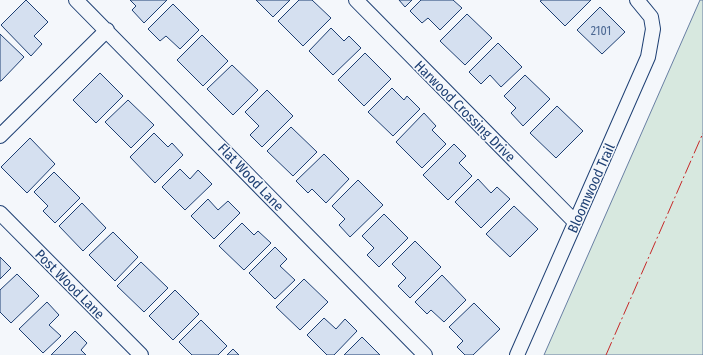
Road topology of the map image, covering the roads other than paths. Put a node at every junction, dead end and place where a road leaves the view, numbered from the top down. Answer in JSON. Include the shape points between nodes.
{"nodes":[{"id":1,"x":76,"y":0,"type":"edge"},
{"id":2,"x":356,"y":0,"type":"edge"},
{"id":3,"x":637,"y":0,"type":"edge"},
{"id":4,"x":107,"y":30,"type":"junction"},
{"id":5,"x":0,"y":136,"type":"edge"},
{"id":6,"x":0,"y":213,"type":"edge"},
{"id":7,"x":576,"y":222,"type":"junction"},
{"id":8,"x":141,"y":355,"type":"edge"},
{"id":9,"x":425,"y":355,"type":"edge"},
{"id":10,"x":517,"y":355,"type":"edge"}],
"edges":[{"from":1,"to":4,"type":"street","name":"Flat Wood Lane"},
{"from":2,"to":7,"type":"street","name":"Harwood Crossing Drive"},
{"from":3,"to":7,"type":"street","name":"Bloomwood Trail","via":[[651,17],[653,29],[648,58]]},
{"from":4,"to":5,"type":"street"},
{"from":4,"to":9,"type":"street","name":"Flat Wood Lane"},
{"from":6,"to":8,"type":"street","name":"Post Wood Lane"},
{"from":7,"to":10,"type":"street","name":"Bloomwood Trail"}]}
